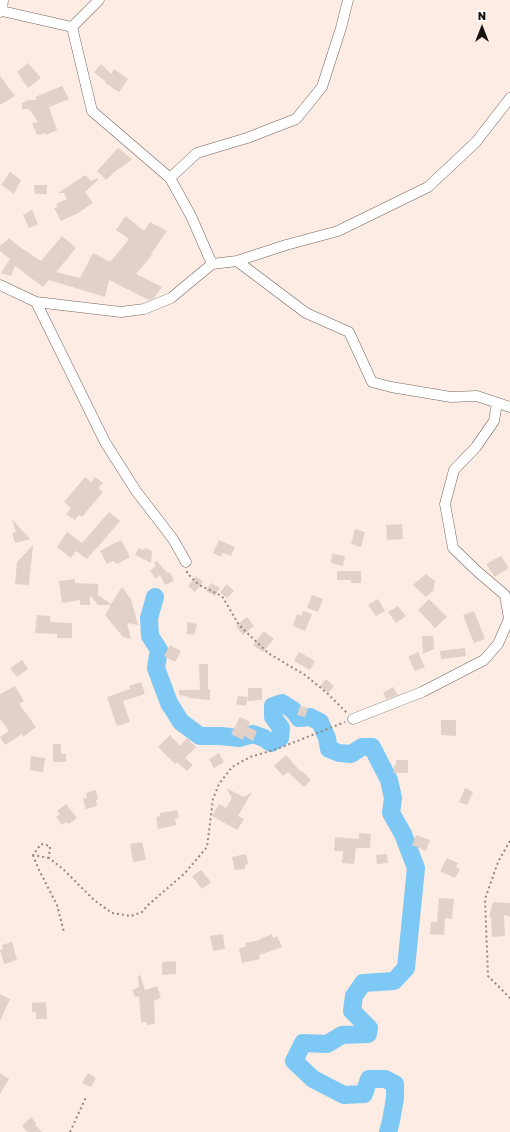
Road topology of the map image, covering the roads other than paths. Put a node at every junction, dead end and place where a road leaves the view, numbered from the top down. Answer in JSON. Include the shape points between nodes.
{"nodes":[{"id":1,"x":3,"y":0,"type":"edge"},
{"id":2,"x":99,"y":0,"type":"edge"},
{"id":3,"x":348,"y":0,"type":"edge"},
{"id":4,"x":1,"y":11,"type":"edge"},
{"id":5,"x":72,"y":27,"type":"junction"},
{"id":6,"x":510,"y":98,"type":"edge"},
{"id":7,"x":170,"y":178,"type":"junction"},
{"id":8,"x":237,"y":261,"type":"junction"},
{"id":9,"x":212,"y":264,"type":"junction"},
{"id":10,"x":0,"y":285,"type":"edge"},
{"id":11,"x":36,"y":302,"type":"junction"},
{"id":12,"x":497,"y":402,"type":"junction"},
{"id":13,"x":510,"y":407,"type":"edge"},
{"id":14,"x":186,"y":562,"type":"road end"},
{"id":15,"x":353,"y":719,"type":"road end"}],
"edges":[{"from":1,"to":4,"type":"street"},
{"from":2,"to":5,"type":"street"},
{"from":3,"to":7,"type":"street","via":[[322,87],[296,119],[247,138],[197,153]]},
{"from":4,"to":5,"type":"street"},
{"from":5,"to":7,"type":"street","via":[[92,110]]},
{"from":6,"to":8,"type":"street","via":[[476,142],[428,187],[338,231]]},
{"from":7,"to":9,"type":"street","via":[[191,216]]},
{"from":8,"to":9,"type":"street"},
{"from":8,"to":12,"type":"street","via":[[306,313],[349,332],[372,382],[451,398],[477,396]]},
{"from":9,"to":11,"type":"street","via":[[171,298],[144,309],[122,312]]},
{"from":10,"to":11,"type":"street"},
{"from":11,"to":14,"type":"street","via":[[105,442],[136,491],[173,539]]},
{"from":12,"to":13,"type":"street"},
{"from":12,"to":15,"type":"street","via":[[494,421],[476,447],[454,470],[445,504],[453,548],[506,595],[509,619],[498,644],[484,660],[436,685]]}]}
